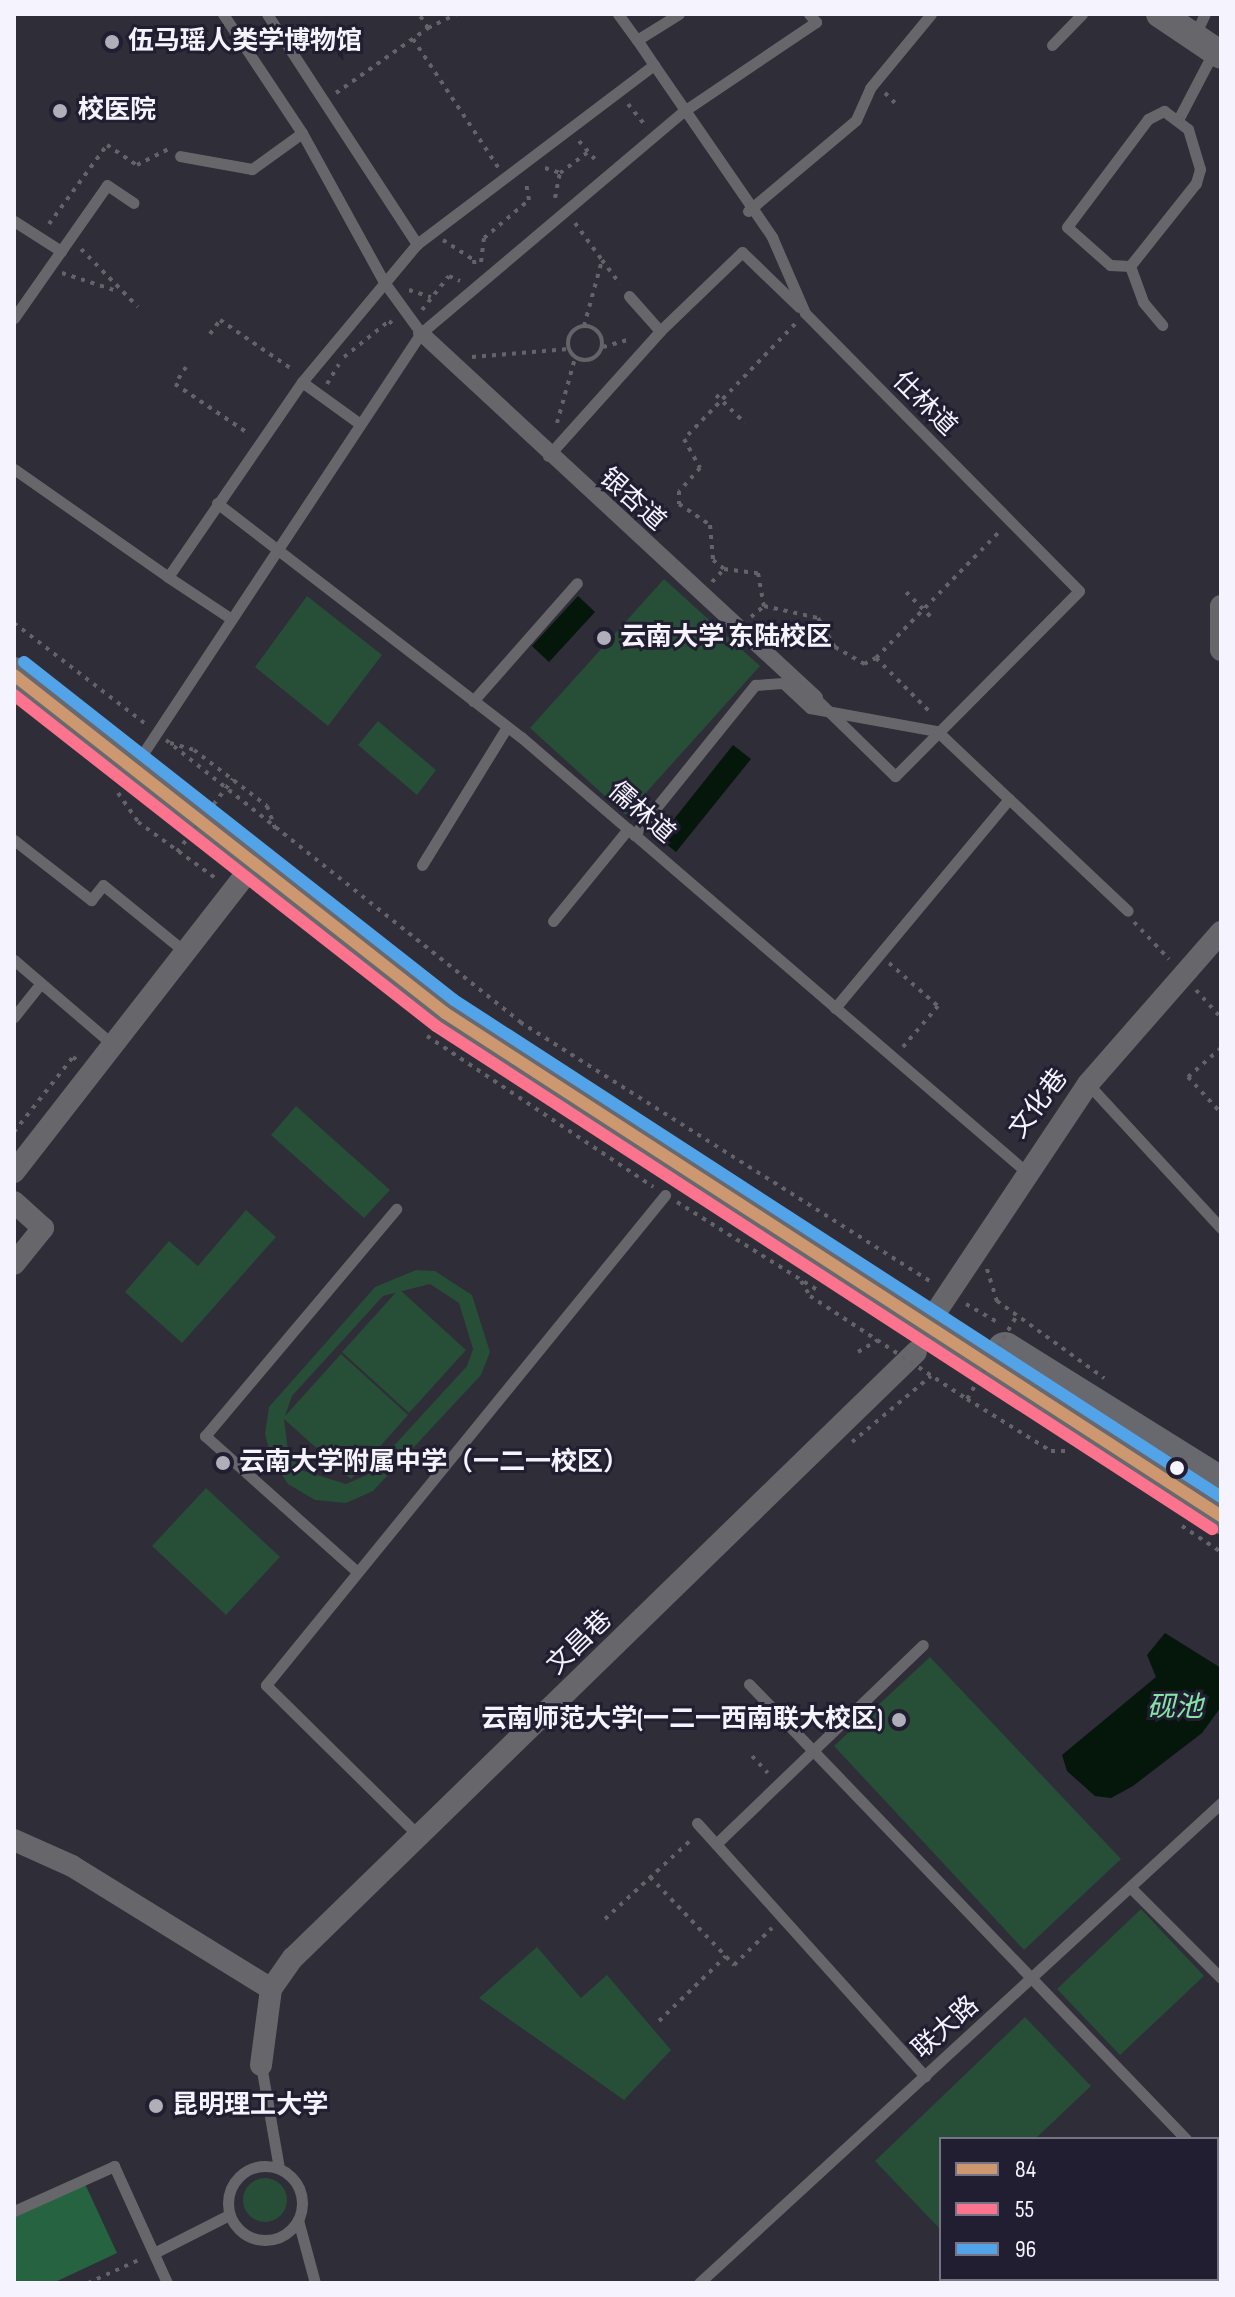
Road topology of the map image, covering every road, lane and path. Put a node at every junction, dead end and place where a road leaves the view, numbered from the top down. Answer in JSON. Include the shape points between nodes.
{"nodes":[{"id":1,"x":223,"y":14,"type":"edge"},
{"id":2,"x":267,"y":14,"type":"edge"},
{"id":3,"x":419,"y":14,"type":"edge"},
{"id":4,"x":457,"y":14,"type":"edge"},
{"id":5,"x":618,"y":14,"type":"edge"},
{"id":6,"x":679,"y":14,"type":"edge"},
{"id":7,"x":809,"y":14,"type":"edge"},
{"id":8,"x":931,"y":14,"type":"edge"},
{"id":9,"x":1082,"y":14,"type":"edge"},
{"id":10,"x":1160,"y":14,"type":"edge"},
{"id":11,"x":428,"y":28,"type":"junction"},
{"id":12,"x":1205,"y":34,"type":"edge"},
{"id":13,"x":413,"y":39,"type":"junction"},
{"id":14,"x":637,"y":40,"type":"junction"},
{"id":15,"x":1052,"y":45,"type":"dead end"},
{"id":16,"x":654,"y":65,"type":"junction"},
{"id":17,"x":630,"y":79,"type":"junction"},
{"id":18,"x":327,"y":99,"type":"junction"},
{"id":19,"x":628,"y":104,"type":"junction"},
{"id":20,"x":615,"y":113,"type":"dead end"},
{"id":21,"x":681,"y":113,"type":"junction"},
{"id":22,"x":1179,"y":118,"type":"junction"},
{"id":23,"x":644,"y":124,"type":"junction"},
{"id":24,"x":591,"y":132,"type":"dead end"},
{"id":25,"x":302,"y":133,"type":"junction"},
{"id":26,"x":632,"y":134,"type":"dead end"},
{"id":27,"x":587,"y":153,"type":"junction"},
{"id":28,"x":608,"y":154,"type":"dead end"},
{"id":29,"x":180,"y":156,"type":"dead end"},
{"id":30,"x":535,"y":171,"type":"dead end"},
{"id":31,"x":560,"y":173,"type":"junction"},
{"id":32,"x":530,"y":178,"type":"dead end"},
{"id":33,"x":507,"y":182,"type":"junction"},
{"id":34,"x":134,"y":203,"type":"dead end"},
{"id":35,"x":566,"y":211,"type":"junction"},
{"id":36,"x":748,"y":211,"type":"junction"},
{"id":37,"x":14,"y":221,"type":"edge"},
{"id":38,"x":430,"y":235,"type":"junction"},
{"id":39,"x":71,"y":237,"type":"junction"},
{"id":40,"x":417,"y":244,"type":"junction"},
{"id":41,"x":61,"y":251,"type":"junction"},
{"id":42,"x":602,"y":260,"type":"junction"},
{"id":43,"x":1130,"y":266,"type":"junction"},
{"id":44,"x":49,"y":268,"type":"junction"},
{"id":45,"x":475,"y":272,"type":"junction"},
{"id":46,"x":384,"y":282,"type":"junction"},
{"id":47,"x":117,"y":291,"type":"junction"},
{"id":48,"x":469,"y":295,"type":"junction"},
{"id":49,"x":629,"y":296,"type":"joint"},
{"id":50,"x":138,"y":307,"type":"dead end"},
{"id":51,"x":805,"y":313,"type":"junction"},
{"id":52,"x":14,"y":318,"type":"edge"},
{"id":53,"x":1162,"y":325,"type":"dead end"},
{"id":54,"x":584,"y":326,"type":"junction"},
{"id":55,"x":417,"y":328,"type":"junction"},
{"id":56,"x":660,"y":331,"type":"junction"},
{"id":57,"x":210,"y":334,"type":"dead end"},
{"id":58,"x":569,"y":349,"type":"junction"},
{"id":59,"x":575,"y":358,"type":"junction"},
{"id":60,"x":447,"y":359,"type":"junction"},
{"id":61,"x":186,"y":367,"type":"dead end"},
{"id":62,"x":303,"y":380,"type":"junction"},
{"id":63,"x":316,"y":392,"type":"junction"},
{"id":64,"x":716,"y":395,"type":"dead end"},
{"id":65,"x":356,"y":421,"type":"junction"},
{"id":66,"x":745,"y":423,"type":"dead end"},
{"id":67,"x":260,"y":441,"type":"junction"},
{"id":68,"x":548,"y":456,"type":"junction"},
{"id":69,"x":14,"y":469,"type":"edge"},
{"id":70,"x":217,"y":503,"type":"junction"},
{"id":71,"x":1010,"y":521,"type":"junction"},
{"id":72,"x":277,"y":550,"type":"junction"},
{"id":73,"x":168,"y":577,"type":"junction"},
{"id":74,"x":577,"y":583,"type":"dead end"},
{"id":75,"x":906,"y":592,"type":"dead end"},
{"id":76,"x":1221,"y":606,"type":"edge"},
{"id":77,"x":925,"y":611,"type":"junction"},
{"id":78,"x":931,"y":617,"type":"dead end"},
{"id":79,"x":230,"y":618,"type":"junction"},
{"id":80,"x":14,"y":623,"type":"edge"},
{"id":81,"x":14,"y":647,"type":"edge"},
{"id":82,"x":1221,"y":650,"type":"edge"},
{"id":83,"x":876,"y":658,"type":"junction"},
{"id":84,"x":14,"y":675,"type":"edge"},
{"id":85,"x":815,"y":698,"type":"joint"},
{"id":86,"x":473,"y":701,"type":"junction"},
{"id":87,"x":829,"y":710,"type":"junction"},
{"id":88,"x":928,"y":710,"type":"dead end"},
{"id":89,"x":507,"y":727,"type":"junction"},
{"id":90,"x":937,"y":731,"type":"junction"},
{"id":91,"x":145,"y":759,"type":"junction"},
{"id":92,"x":233,"y":779,"type":"junction"},
{"id":93,"x":1009,"y":799,"type":"junction"},
{"id":94,"x":631,"y":832,"type":"junction"},
{"id":95,"x":277,"y":833,"type":"junction"},
{"id":96,"x":14,"y":840,"type":"edge"},
{"id":97,"x":177,"y":852,"type":"junction"},
{"id":98,"x":254,"y":864,"type":"junction"},
{"id":99,"x":422,"y":865,"type":"dead end"},
{"id":100,"x":212,"y":878,"type":"dead end"},
{"id":101,"x":1128,"y":911,"type":"joint"},
{"id":102,"x":553,"y":921,"type":"dead end"},
{"id":103,"x":1221,"y":932,"type":"edge"},
{"id":104,"x":184,"y":951,"type":"junction"},
{"id":105,"x":1161,"y":951,"type":"dead end"},
{"id":106,"x":879,"y":955,"type":"junction"},
{"id":107,"x":14,"y":960,"type":"edge"},
{"id":108,"x":41,"y":983,"type":"junction"},
{"id":109,"x":835,"y":1008,"type":"junction"},
{"id":110,"x":14,"y":1017,"type":"edge"},
{"id":111,"x":112,"y":1044,"type":"junction"},
{"id":112,"x":1221,"y":1048,"type":"edge"},
{"id":113,"x":894,"y":1058,"type":"junction"},
{"id":114,"x":1088,"y":1084,"type":"junction"},
{"id":115,"x":1221,"y":1113,"type":"edge"},
{"id":116,"x":1024,"y":1170,"type":"junction"},
{"id":117,"x":14,"y":1172,"type":"edge"},
{"id":118,"x":665,"y":1195,"type":"dead end"},
{"id":119,"x":14,"y":1202,"type":"edge"},
{"id":120,"x":396,"y":1209,"type":"dead end"},
{"id":121,"x":1221,"y":1228,"type":"edge"},
{"id":122,"x":977,"y":1249,"type":"junction"},
{"id":123,"x":14,"y":1264,"type":"edge"},
{"id":124,"x":800,"y":1279,"type":"dead end"},
{"id":125,"x":1016,"y":1317,"type":"junction"},
{"id":126,"x":932,"y":1320,"type":"junction"},
{"id":127,"x":1015,"y":1334,"type":"dead end"},
{"id":128,"x":878,"y":1340,"type":"junction"},
{"id":129,"x":858,"y":1352,"type":"dead end"},
{"id":130,"x":931,"y":1376,"type":"junction"},
{"id":131,"x":1083,"y":1376,"type":"dead end"},
{"id":132,"x":967,"y":1399,"type":"junction"},
{"id":133,"x":859,"y":1442,"type":"dead end"},
{"id":134,"x":1067,"y":1451,"type":"dead end"},
{"id":135,"x":1221,"y":1485,"type":"edge"},
{"id":136,"x":1221,"y":1516,"type":"edge"},
{"id":137,"x":354,"y":1569,"type":"junction"},
{"id":138,"x":923,"y":1645,"type":"dead end"},
{"id":139,"x":749,"y":1684,"type":"dead end"},
{"id":140,"x":811,"y":1751,"type":"junction"},
{"id":141,"x":752,"y":1756,"type":"dead end"},
{"id":142,"x":778,"y":1784,"type":"junction"},
{"id":143,"x":1221,"y":1803,"type":"edge"},
{"id":144,"x":699,"y":1826,"type":"joint"},
{"id":145,"x":419,"y":1836,"type":"junction"},
{"id":146,"x":14,"y":1840,"type":"edge"},
{"id":147,"x":716,"y":1844,"type":"junction"},
{"id":148,"x":650,"y":1877,"type":"junction"},
{"id":149,"x":1131,"y":1888,"type":"junction"},
{"id":150,"x":783,"y":1918,"type":"junction"},
{"id":151,"x":605,"y":1919,"type":"dead end"},
{"id":152,"x":726,"y":1956,"type":"junction"},
{"id":153,"x":1221,"y":1978,"type":"edge"},
{"id":154,"x":1030,"y":1981,"type":"junction"},
{"id":155,"x":271,"y":1989,"type":"junction"},
{"id":156,"x":659,"y":2021,"type":"dead end"},
{"id":157,"x":261,"y":2065,"type":"joint"},
{"id":158,"x":925,"y":2076,"type":"junction"},
{"id":159,"x":1184,"y":2137,"type":"edge"},
{"id":160,"x":279,"y":2168,"type":"junction"},
{"id":161,"x":14,"y":2211,"type":"edge"},
{"id":162,"x":229,"y":2215,"type":"junction"},
{"id":163,"x":298,"y":2220,"type":"junction"},
{"id":164,"x":154,"y":2253,"type":"junction"},
{"id":165,"x":88,"y":2283,"type":"edge"},
{"id":166,"x":167,"y":2283,"type":"edge"},
{"id":167,"x":315,"y":2283,"type":"edge"},
{"id":168,"x":699,"y":2283,"type":"edge"}],
"edges":[{"from":1,"to":25,"type":"lane"},
{"from":2,"to":18,"type":"lane"},
{"from":3,"to":11,"type":"path"},
{"from":4,"to":11,"type":"path"},
{"from":5,"to":14,"type":"lane","name":"仕林道"},
{"from":6,"to":14,"type":"lane"},
{"from":7,"to":21,"type":"lane","via":[[816,22]]},
{"from":8,"to":36,"type":"lane","via":[[870,88],[856,120]]},
{"from":9,"to":15,"type":"lane"},
{"from":10,"to":12,"type":"street"},
{"from":11,"to":13,"type":"path"},
{"from":12,"to":22,"type":"lane"},
{"from":13,"to":18,"type":"path"},
{"from":13,"to":33,"type":"path"},
{"from":14,"to":16,"type":"lane","name":"仕林道"},
{"from":16,"to":17,"type":"lane"},
{"from":16,"to":21,"type":"lane","name":"仕林道"},
{"from":17,"to":19,"type":"path"},
{"from":17,"to":33,"type":"lane"},
{"from":18,"to":40,"type":"lane"},
{"from":19,"to":20,"type":"path"},
{"from":19,"to":23,"type":"path"},
{"from":21,"to":23,"type":"path"},
{"from":21,"to":35,"type":"lane"},
{"from":21,"to":36,"type":"lane","name":"仕林道"},
{"from":22,"to":43,"type":"lane","via":[[1200,169],[1196,183]]},
{"from":22,"to":43,"type":"lane","via":[[1164,111],[1148,119],[1067,227],[1110,265]]},
{"from":23,"to":26,"type":"path"},
{"from":24,"to":27,"type":"path","via":[[579,141]]},
{"from":25,"to":29,"type":"lane","via":[[252,169]]},
{"from":25,"to":46,"type":"lane"},
{"from":27,"to":28,"type":"path","via":[[596,164]]},
{"from":27,"to":31,"type":"path"},
{"from":30,"to":31,"type":"path"},
{"from":31,"to":35,"type":"path","via":[[555,200]]},
{"from":32,"to":45,"type":"path","via":[[529,200],[484,238]]},
{"from":33,"to":38,"type":"lane"},
{"from":34,"to":39,"type":"lane","via":[[107,185]]},
{"from":35,"to":42,"type":"path"},
{"from":35,"to":48,"type":"lane"},
{"from":36,"to":51,"type":"lane","name":"仕林道","via":[[772,237]]},
{"from":37,"to":41,"type":"lane"},
{"from":38,"to":40,"type":"lane"},
{"from":38,"to":45,"type":"path","via":[[474,260]]},
{"from":39,"to":41,"type":"lane"},
{"from":39,"to":47,"type":"path"},
{"from":40,"to":46,"type":"lane"},
{"from":41,"to":44,"type":"lane"},
{"from":42,"to":49,"type":"path"},
{"from":42,"to":54,"type":"path"},
{"from":43,"to":53,"type":"lane","via":[[1143,302]]},
{"from":44,"to":47,"type":"path"},
{"from":44,"to":52,"type":"lane"},
{"from":45,"to":48,"type":"path"},
{"from":45,"to":55,"type":"path","via":[[459,281],[449,276]]},
{"from":46,"to":55,"type":"lane"},
{"from":46,"to":62,"type":"lane"},
{"from":47,"to":50,"type":"path"},
{"from":48,"to":55,"type":"lane"},
{"from":49,"to":56,"type":"lane"},
{"from":51,"to":56,"type":"lane","via":[[742,252]]},
{"from":51,"to":71,"type":"lane","name":"仕林道"},
{"from":51,"to":83,"type":"path","via":[[684,439],[700,468],[679,491],[679,504],[710,525],[713,560],[724,569],[758,573],[764,606],[818,618],[847,656],[864,664]]},
{"from":54,"to":58,"type":"path","via":[[571,333]]},
{"from":54,"to":59,"type":"path","via":[[598,332],[603,347],[592,360]]},
{"from":55,"to":60,"type":"street","name":"银杏道"},
{"from":55,"to":63,"type":"path","via":[[389,321],[343,357]]},
{"from":55,"to":65,"type":"lane"},
{"from":56,"to":68,"type":"lane"},
{"from":57,"to":62,"type":"path","via":[[220,320]]},
{"from":58,"to":59,"type":"path"},
{"from":58,"to":60,"type":"path"},
{"from":59,"to":68,"type":"path"},
{"from":60,"to":68,"type":"street","name":"银杏道"},
{"from":61,"to":67,"type":"path","via":[[175,384]]},
{"from":62,"to":63,"type":"lane"},
{"from":62,"to":67,"type":"lane"},
{"from":63,"to":65,"type":"lane"},
{"from":64,"to":66,"type":"path","bridge":true},
{"from":65,"to":72,"type":"lane"},
{"from":67,"to":70,"type":"lane"},
{"from":68,"to":85,"type":"street","name":"银杏道"},
{"from":69,"to":73,"type":"lane"},
{"from":70,"to":72,"type":"lane","name":"儒林道"},
{"from":70,"to":73,"type":"lane"},
{"from":71,"to":77,"type":"path"},
{"from":71,"to":90,"type":"lane","name":"仕林道","via":[[1079,591]]},
{"from":72,"to":79,"type":"lane"},
{"from":72,"to":86,"type":"lane","name":"儒林道"},
{"from":73,"to":79,"type":"lane"},
{"from":74,"to":86,"type":"lane"},
{"from":75,"to":77,"type":"path","bridge":true},
{"from":76,"to":82,"type":"street"},
{"from":77,"to":78,"type":"path","bridge":true},
{"from":77,"to":83,"type":"path"},
{"from":79,"to":91,"type":"lane"},
{"from":80,"to":91,"type":"path"},
{"from":81,"to":91,"type":"main road"},
{"from":83,"to":88,"type":"path"},
{"from":84,"to":91,"type":"main road"},
{"from":85,"to":87,"type":"lane"},
{"from":86,"to":89,"type":"lane","name":"儒林道"},
{"from":87,"to":90,"type":"lane"},
{"from":87,"to":90,"type":"lane","via":[[895,776]]},
{"from":87,"to":94,"type":"lane","via":[[810,708],[783,683],[755,685]]},
{"from":89,"to":94,"type":"lane","name":"儒林道"},
{"from":89,"to":99,"type":"lane"},
{"from":90,"to":93,"type":"lane"},
{"from":91,"to":92,"type":"path","via":[[194,750]]},
{"from":91,"to":95,"type":"path"},
{"from":91,"to":97,"type":"path","via":[[138,822]]},
{"from":91,"to":98,"type":"main road"},
{"from":91,"to":126,"type":"main road","via":[[459,997]]},
{"from":92,"to":95,"type":"path","via":[[267,806]]},
{"from":92,"to":97,"type":"path","bridge":true},
{"from":93,"to":101,"type":"lane"},
{"from":93,"to":106,"type":"lane"},
{"from":94,"to":102,"type":"lane"},
{"from":94,"to":109,"type":"lane","name":"儒林道"},
{"from":95,"to":126,"type":"path","via":[[520,1022]]},
{"from":96,"to":104,"type":"lane","via":[[91,900],[103,885]]},
{"from":97,"to":100,"type":"path"},
{"from":98,"to":104,"type":"street"},
{"from":98,"to":126,"type":"main road","via":[[445,1013]]},
{"from":101,"to":105,"type":"path"},
{"from":103,"to":114,"type":"street","name":"文化巷"},
{"from":104,"to":111,"type":"street"},
{"from":106,"to":109,"type":"lane"},
{"from":106,"to":113,"type":"path","via":[[938,1006]]},
{"from":107,"to":108,"type":"lane"},
{"from":108,"to":110,"type":"lane"},
{"from":108,"to":111,"type":"lane"},
{"from":109,"to":113,"type":"lane","name":"儒林道"},
{"from":111,"to":117,"type":"street"},
{"from":112,"to":115,"type":"path","via":[[1188,1077]]},
{"from":113,"to":116,"type":"lane","name":"儒林道"},
{"from":114,"to":116,"type":"street","name":"文化巷"},
{"from":114,"to":121,"type":"lane"},
{"from":116,"to":122,"type":"street","name":"文化巷"},
{"from":118,"to":137,"type":"lane"},
{"from":119,"to":123,"type":"street","via":[[43,1228]]},
{"from":120,"to":137,"type":"lane","via":[[205,1436]]},
{"from":122,"to":125,"type":"path","via":[[991,1291]]},
{"from":122,"to":126,"type":"street","name":"文化巷"},
{"from":124,"to":128,"type":"path","bridge":true,"via":[[810,1296]]},
{"from":125,"to":131,"type":"path","via":[[1102,1372],[1110,1392]]},
{"from":125,"to":132,"type":"path","bridge":true},
{"from":126,"to":127,"type":"path"},
{"from":126,"to":135,"type":"main road"},
{"from":126,"to":136,"type":"main road"},
{"from":126,"to":145,"type":"street","name":"文昌巷"},
{"from":128,"to":129,"type":"path"},
{"from":128,"to":130,"type":"path","bridge":true},
{"from":130,"to":132,"type":"path","bridge":true},
{"from":130,"to":133,"type":"path"},
{"from":132,"to":134,"type":"path","via":[[1051,1451]]},
{"from":137,"to":145,"type":"lane","via":[[266,1685]]},
{"from":138,"to":140,"type":"lane"},
{"from":139,"to":140,"type":"lane"},
{"from":140,"to":142,"type":"lane"},
{"from":140,"to":154,"type":"lane"},
{"from":141,"to":142,"type":"path"},
{"from":142,"to":147,"type":"lane"},
{"from":143,"to":149,"type":"lane","name":"联大路"},
{"from":144,"to":147,"type":"lane"},
{"from":144,"to":148,"type":"path"},
{"from":145,"to":155,"type":"street","name":"文昌巷","via":[[293,1958]]},
{"from":146,"to":155,"type":"street","via":[[72,1866]]},
{"from":147,"to":150,"type":"lane"},
{"from":148,"to":151,"type":"path"},
{"from":148,"to":152,"type":"path"},
{"from":149,"to":153,"type":"lane"},
{"from":149,"to":154,"type":"lane","name":"联大路"},
{"from":150,"to":152,"type":"path","via":[[734,1965]]},
{"from":150,"to":158,"type":"lane"},
{"from":152,"to":156,"type":"path"},
{"from":154,"to":158,"type":"lane","name":"联大路"},
{"from":154,"to":159,"type":"lane"},
{"from":155,"to":157,"type":"street","name":"文昌巷"},
{"from":157,"to":160,"type":"lane"},
{"from":158,"to":168,"type":"lane","name":"联大路"},
{"from":160,"to":162,"type":"lane","via":[[244,2171],[229,2191]]},
{"from":160,"to":163,"type":"lane","via":[[297,2184]]},
{"from":161,"to":164,"type":"lane","via":[[114,2166]]},
{"from":162,"to":163,"type":"lane","via":[[245,2235],[269,2240]]},
{"from":162,"to":164,"type":"lane"},
{"from":163,"to":167,"type":"lane"},
{"from":164,"to":165,"type":"path"},
{"from":164,"to":166,"type":"lane"}]}
